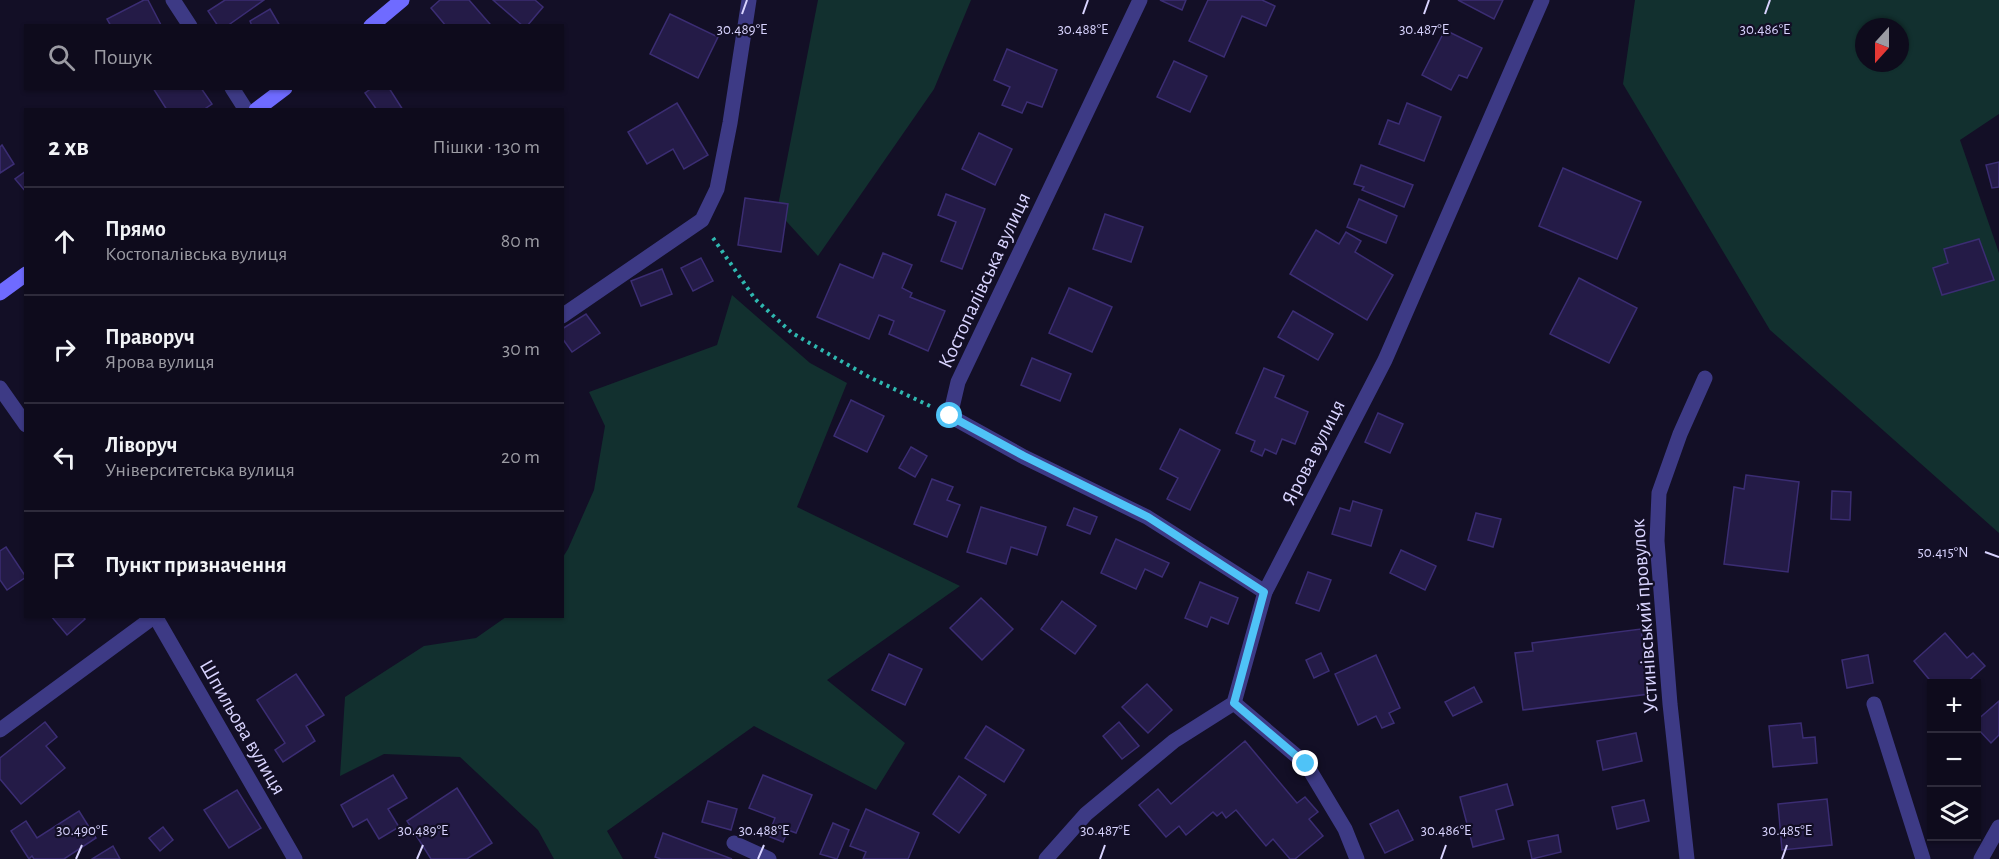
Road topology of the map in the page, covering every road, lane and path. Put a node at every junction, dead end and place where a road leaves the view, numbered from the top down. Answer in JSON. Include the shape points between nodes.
{"nodes":[{"id":1,"x":173,"y":0,"type":"edge"},
{"id":2,"x":402,"y":0,"type":"edge"},
{"id":3,"x":748,"y":0,"type":"edge"},
{"id":4,"x":1140,"y":0,"type":"edge"},
{"id":5,"x":1542,"y":0,"type":"edge"},
{"id":6,"x":189,"y":24,"type":"edge"},
{"id":7,"x":374,"y":24,"type":"edge"},
{"id":8,"x":233,"y":90,"type":"edge"},
{"id":9,"x":282,"y":90,"type":"edge"},
{"id":10,"x":245,"y":108,"type":"edge"},
{"id":11,"x":259,"y":108,"type":"edge"},
{"id":12,"x":721,"y":251,"type":"dead end"},
{"id":13,"x":24,"y":275,"type":"edge"},
{"id":14,"x":0,"y":293,"type":"edge"},
{"id":15,"x":564,"y":315,"type":"edge"},
{"id":16,"x":1705,"y":378,"type":"dead end"},
{"id":17,"x":0,"y":388,"type":"edge"},
{"id":18,"x":950,"y":416,"type":"junction"},
{"id":19,"x":24,"y":422,"type":"edge"},
{"id":20,"x":1264,"y":592,"type":"junction"},
{"id":21,"x":152,"y":618,"type":"edge"},
{"id":22,"x":156,"y":618,"type":"edge"},
{"id":23,"x":1234,"y":703,"type":"junction"},
{"id":24,"x":1874,"y":704,"type":"dead end"},
{"id":25,"x":0,"y":730,"type":"edge"},
{"id":26,"x":1999,"y":827,"type":"edge"},
{"id":27,"x":734,"y":843,"type":"dead end"},
{"id":28,"x":295,"y":859,"type":"edge"},
{"id":29,"x":769,"y":859,"type":"edge"},
{"id":30,"x":1046,"y":859,"type":"edge"},
{"id":31,"x":1357,"y":859,"type":"edge"},
{"id":32,"x":1687,"y":859,"type":"edge"},
{"id":33,"x":1923,"y":859,"type":"edge"},
{"id":34,"x":1981,"y":859,"type":"edge"}],
"edges":[{"from":1,"to":6,"type":"street"},
{"from":2,"to":7,"type":"street"},
{"from":3,"to":15,"type":"street","via":[[717,189],[702,220]]},
{"from":4,"to":18,"type":"street","name":"Костопалівська вулиця","via":[[958,382]]},
{"from":5,"to":20,"type":"street","name":"Ярова вулиця","via":[[1385,360]]},
{"from":8,"to":10,"type":"street"},
{"from":9,"to":11,"type":"street"},
{"from":12,"to":18,"type":"path","via":[[755,298],[792,333],[869,377]]},
{"from":13,"to":14,"type":"street"},
{"from":16,"to":32,"type":"street","name":"Устинівський провулок","via":[[1659,493],[1657,541]]},
{"from":17,"to":19,"type":"street"},
{"from":18,"to":20,"type":"street","via":[[1148,517]]},
{"from":20,"to":23,"type":"street","name":"Ярова вулиця"},
{"from":21,"to":25,"type":"street"},
{"from":22,"to":28,"type":"street","name":"Шпильова вулиця"},
{"from":23,"to":30,"type":"street","via":[[1174,741],[1086,814]]},
{"from":23,"to":31,"type":"street","via":[[1306,764],[1345,829]]},
{"from":24,"to":33,"type":"street"},
{"from":26,"to":34,"type":"street"},
{"from":27,"to":29,"type":"street"}]}
